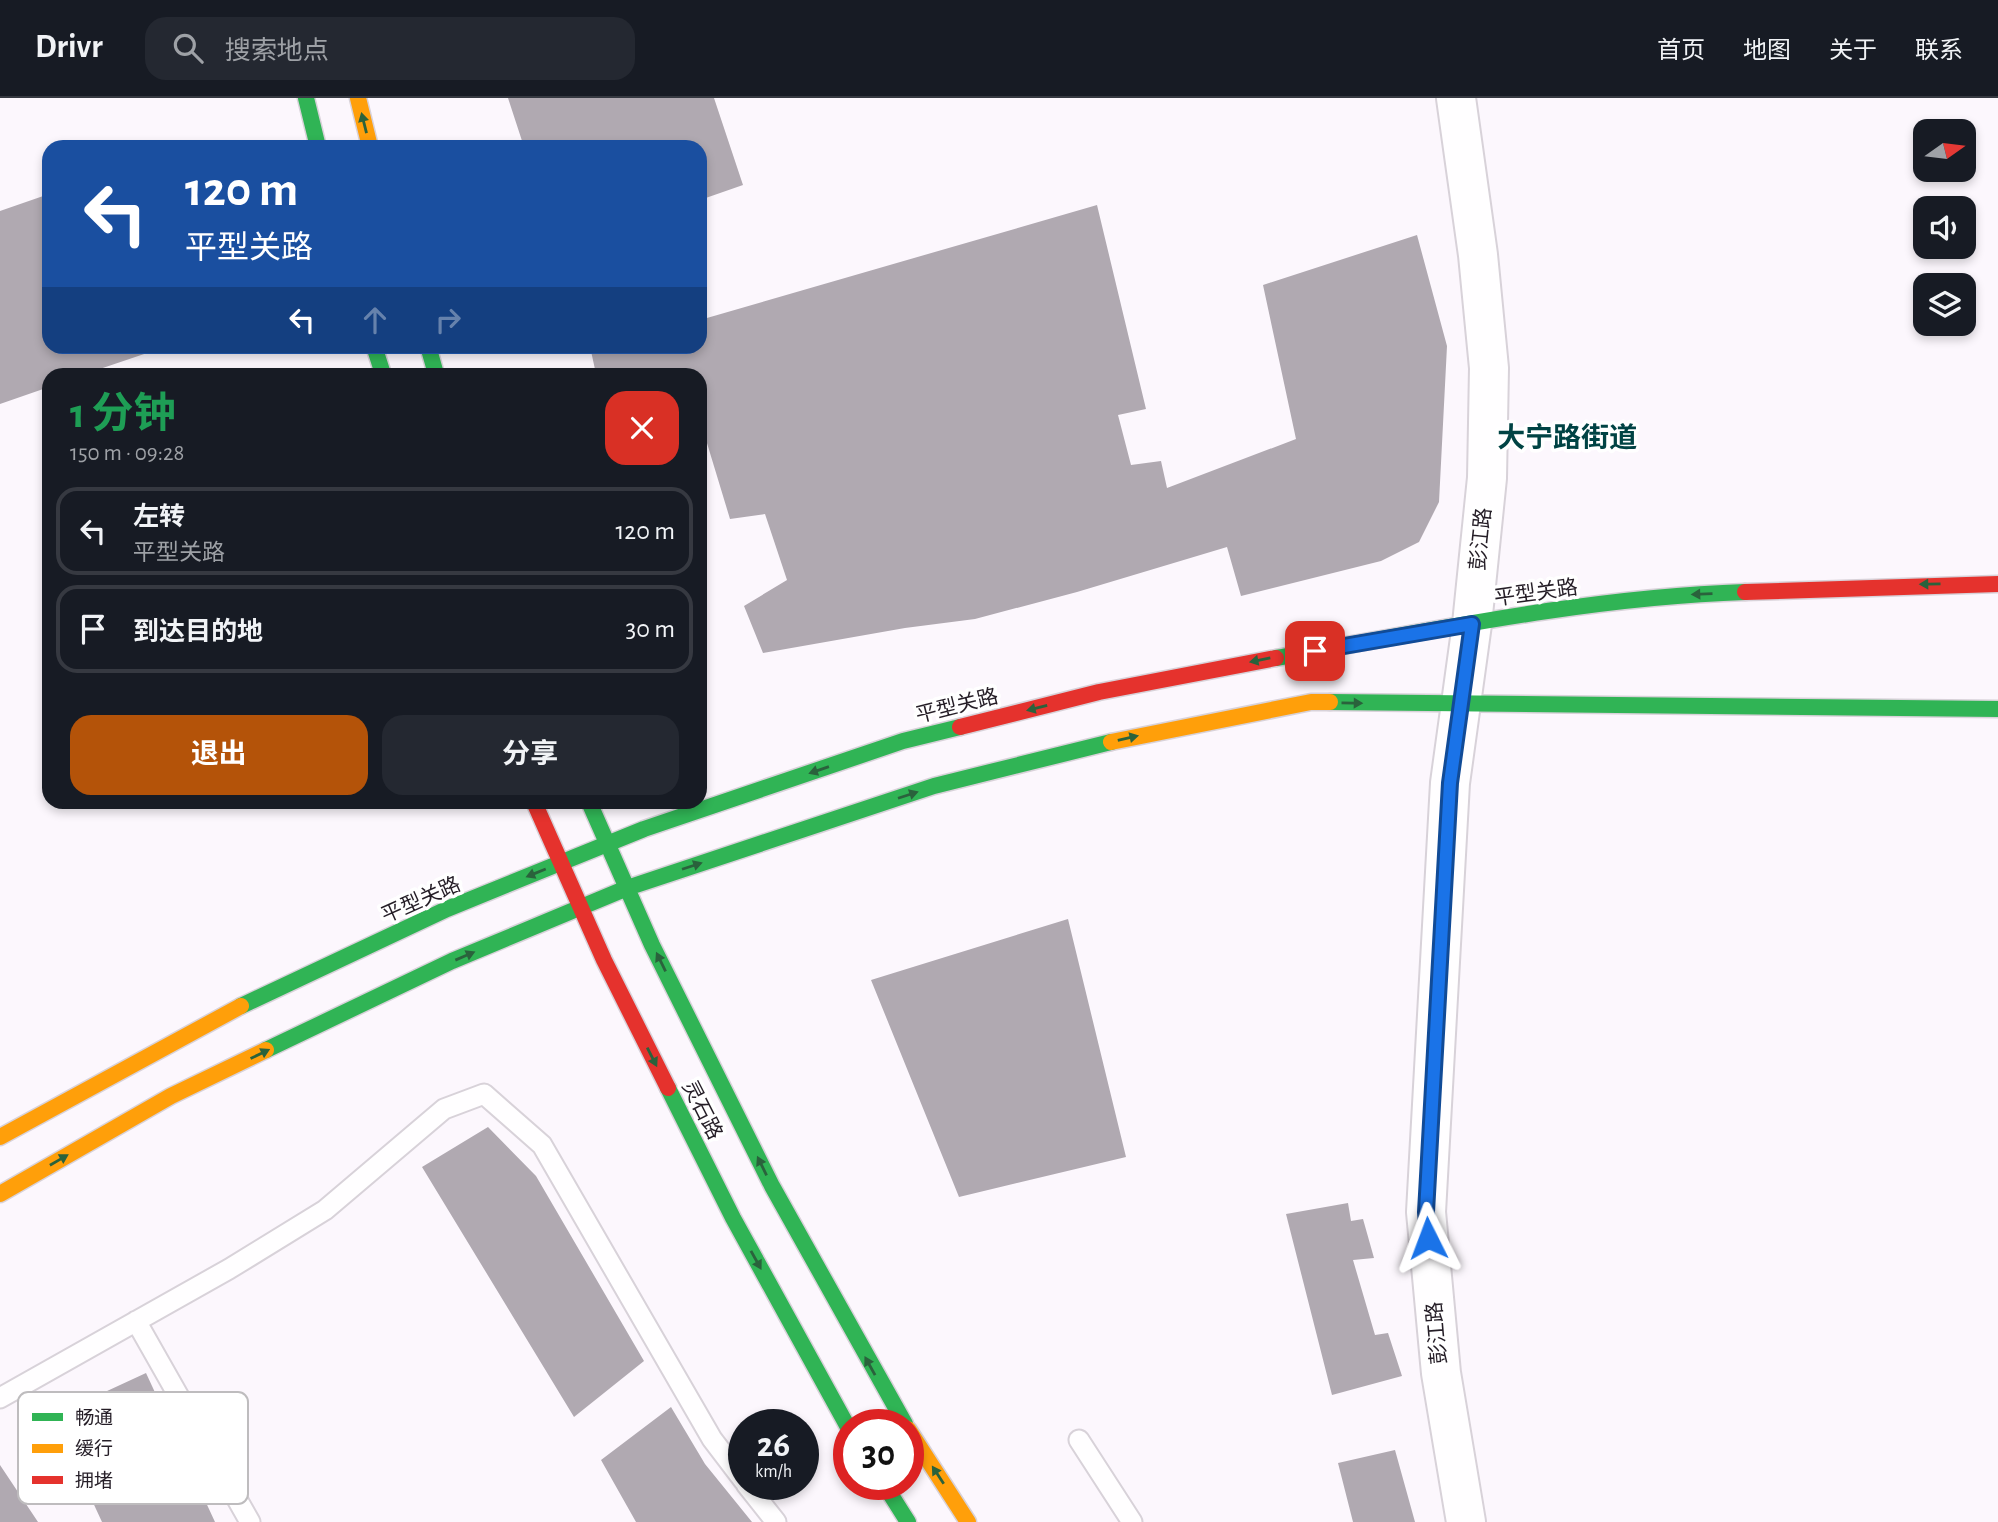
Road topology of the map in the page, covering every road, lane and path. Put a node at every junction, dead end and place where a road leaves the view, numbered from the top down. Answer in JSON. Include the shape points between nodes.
{"nodes":[{"id":1,"x":306,"y":98,"type":"edge"},
{"id":2,"x":358,"y":98,"type":"edge"},
{"id":3,"x":1456,"y":98,"type":"edge"},
{"id":4,"x":316,"y":140,"type":"edge"},
{"id":5,"x":368,"y":140,"type":"edge"},
{"id":6,"x":1998,"y":584,"type":"edge"},
{"id":7,"x":1472,"y":624,"type":"junction"},
{"id":8,"x":1461,"y":704,"type":"junction"},
{"id":9,"x":1998,"y":709,"type":"edge"},
{"id":10,"x":707,"y":807,"type":"edge"},
{"id":11,"x":537,"y":809,"type":"edge"},
{"id":12,"x":592,"y":809,"type":"edge"},
{"id":13,"x":702,"y":809,"type":"edge"},
{"id":14,"x":608,"y":844,"type":"junction"},
{"id":15,"x":561,"y":863,"type":"junction"},
{"id":16,"x":627,"y":888,"type":"junction"},
{"id":17,"x":580,"y":908,"type":"junction"},
{"id":18,"x":0,"y":1137,"type":"edge"},
{"id":19,"x":0,"y":1194,"type":"edge"},
{"id":20,"x":136,"y":1321,"type":"junction"},
{"id":21,"x":176,"y":1392,"type":"edge"},
{"id":22,"x":0,"y":1398,"type":"edge"},
{"id":23,"x":838,"y":1409,"type":"edge"},
{"id":24,"x":896,"y":1409,"type":"edge"},
{"id":25,"x":1079,"y":1440,"type":"dead end"},
{"id":26,"x":924,"y":1453,"type":"edge"},
{"id":27,"x":728,"y":1460,"type":"edge"},
{"id":28,"x":759,"y":1500,"type":"edge"},
{"id":29,"x":894,"y":1500,"type":"edge"},
{"id":30,"x":240,"y":1504,"type":"edge"},
{"id":31,"x":250,"y":1522,"type":"edge"},
{"id":32,"x":776,"y":1522,"type":"edge"},
{"id":33,"x":908,"y":1522,"type":"edge"},
{"id":34,"x":968,"y":1522,"type":"edge"},
{"id":35,"x":1132,"y":1522,"type":"edge"},
{"id":36,"x":1466,"y":1522,"type":"edge"}],
"edges":[{"from":1,"to":4,"type":"street"},
{"from":5,"to":2,"type":"street","one_way":true},
{"from":3,"to":7,"type":"street","name":"彭江路","via":[[1489,368],[1487,478]]},
{"from":6,"to":7,"type":"street","name":"平型关路","one_way":true,"via":[[1684,594]]},
{"from":7,"to":8,"type":"street","name":"彭江路"},
{"from":7,"to":10,"type":"street","name":"平型关路","one_way":true,"via":[[1099,692],[903,741]]},
{"from":8,"to":9,"type":"street"},
{"from":16,"to":8,"type":"street","one_way":true,"via":[[934,786],[1136,736],[1311,702]]},
{"from":8,"to":36,"type":"street","name":"彭江路","via":[[1450,783],[1426,1212],[1441,1373]]},
{"from":11,"to":15,"type":"street","name":"灵石路"},
{"from":12,"to":14,"type":"street","name":"灵石路"},
{"from":13,"to":14,"type":"street","name":"平型关路","one_way":true},
{"from":14,"to":15,"type":"street","name":"平型关路"},
{"from":14,"to":16,"type":"street","name":"灵石路"},
{"from":15,"to":17,"type":"street","name":"灵石路"},
{"from":15,"to":18,"type":"street","name":"平型关路","one_way":true,"via":[[447,909],[225,1014]]},
{"from":16,"to":17,"type":"street"},
{"from":24,"to":16,"type":"street","name":"灵石路","one_way":true,"via":[[772,1186]]},
{"from":19,"to":17,"type":"street","one_way":true,"via":[[171,1096],[452,961]]},
{"from":17,"to":23,"type":"street","name":"灵石路","one_way":true,"via":[[733,1218]]},
{"from":20,"to":21,"type":"lane"},
{"from":20,"to":22,"type":"lane"},
{"from":20,"to":27,"type":"lane","via":[[325,1210],[444,1110],[484,1094],[542,1144]]},
{"from":25,"to":35,"type":"lane"},
{"from":34,"to":26,"type":"street","name":"灵石路","one_way":true},
{"from":28,"to":32,"type":"lane"},
{"from":29,"to":33,"type":"street"},
{"from":30,"to":31,"type":"lane"}]}
